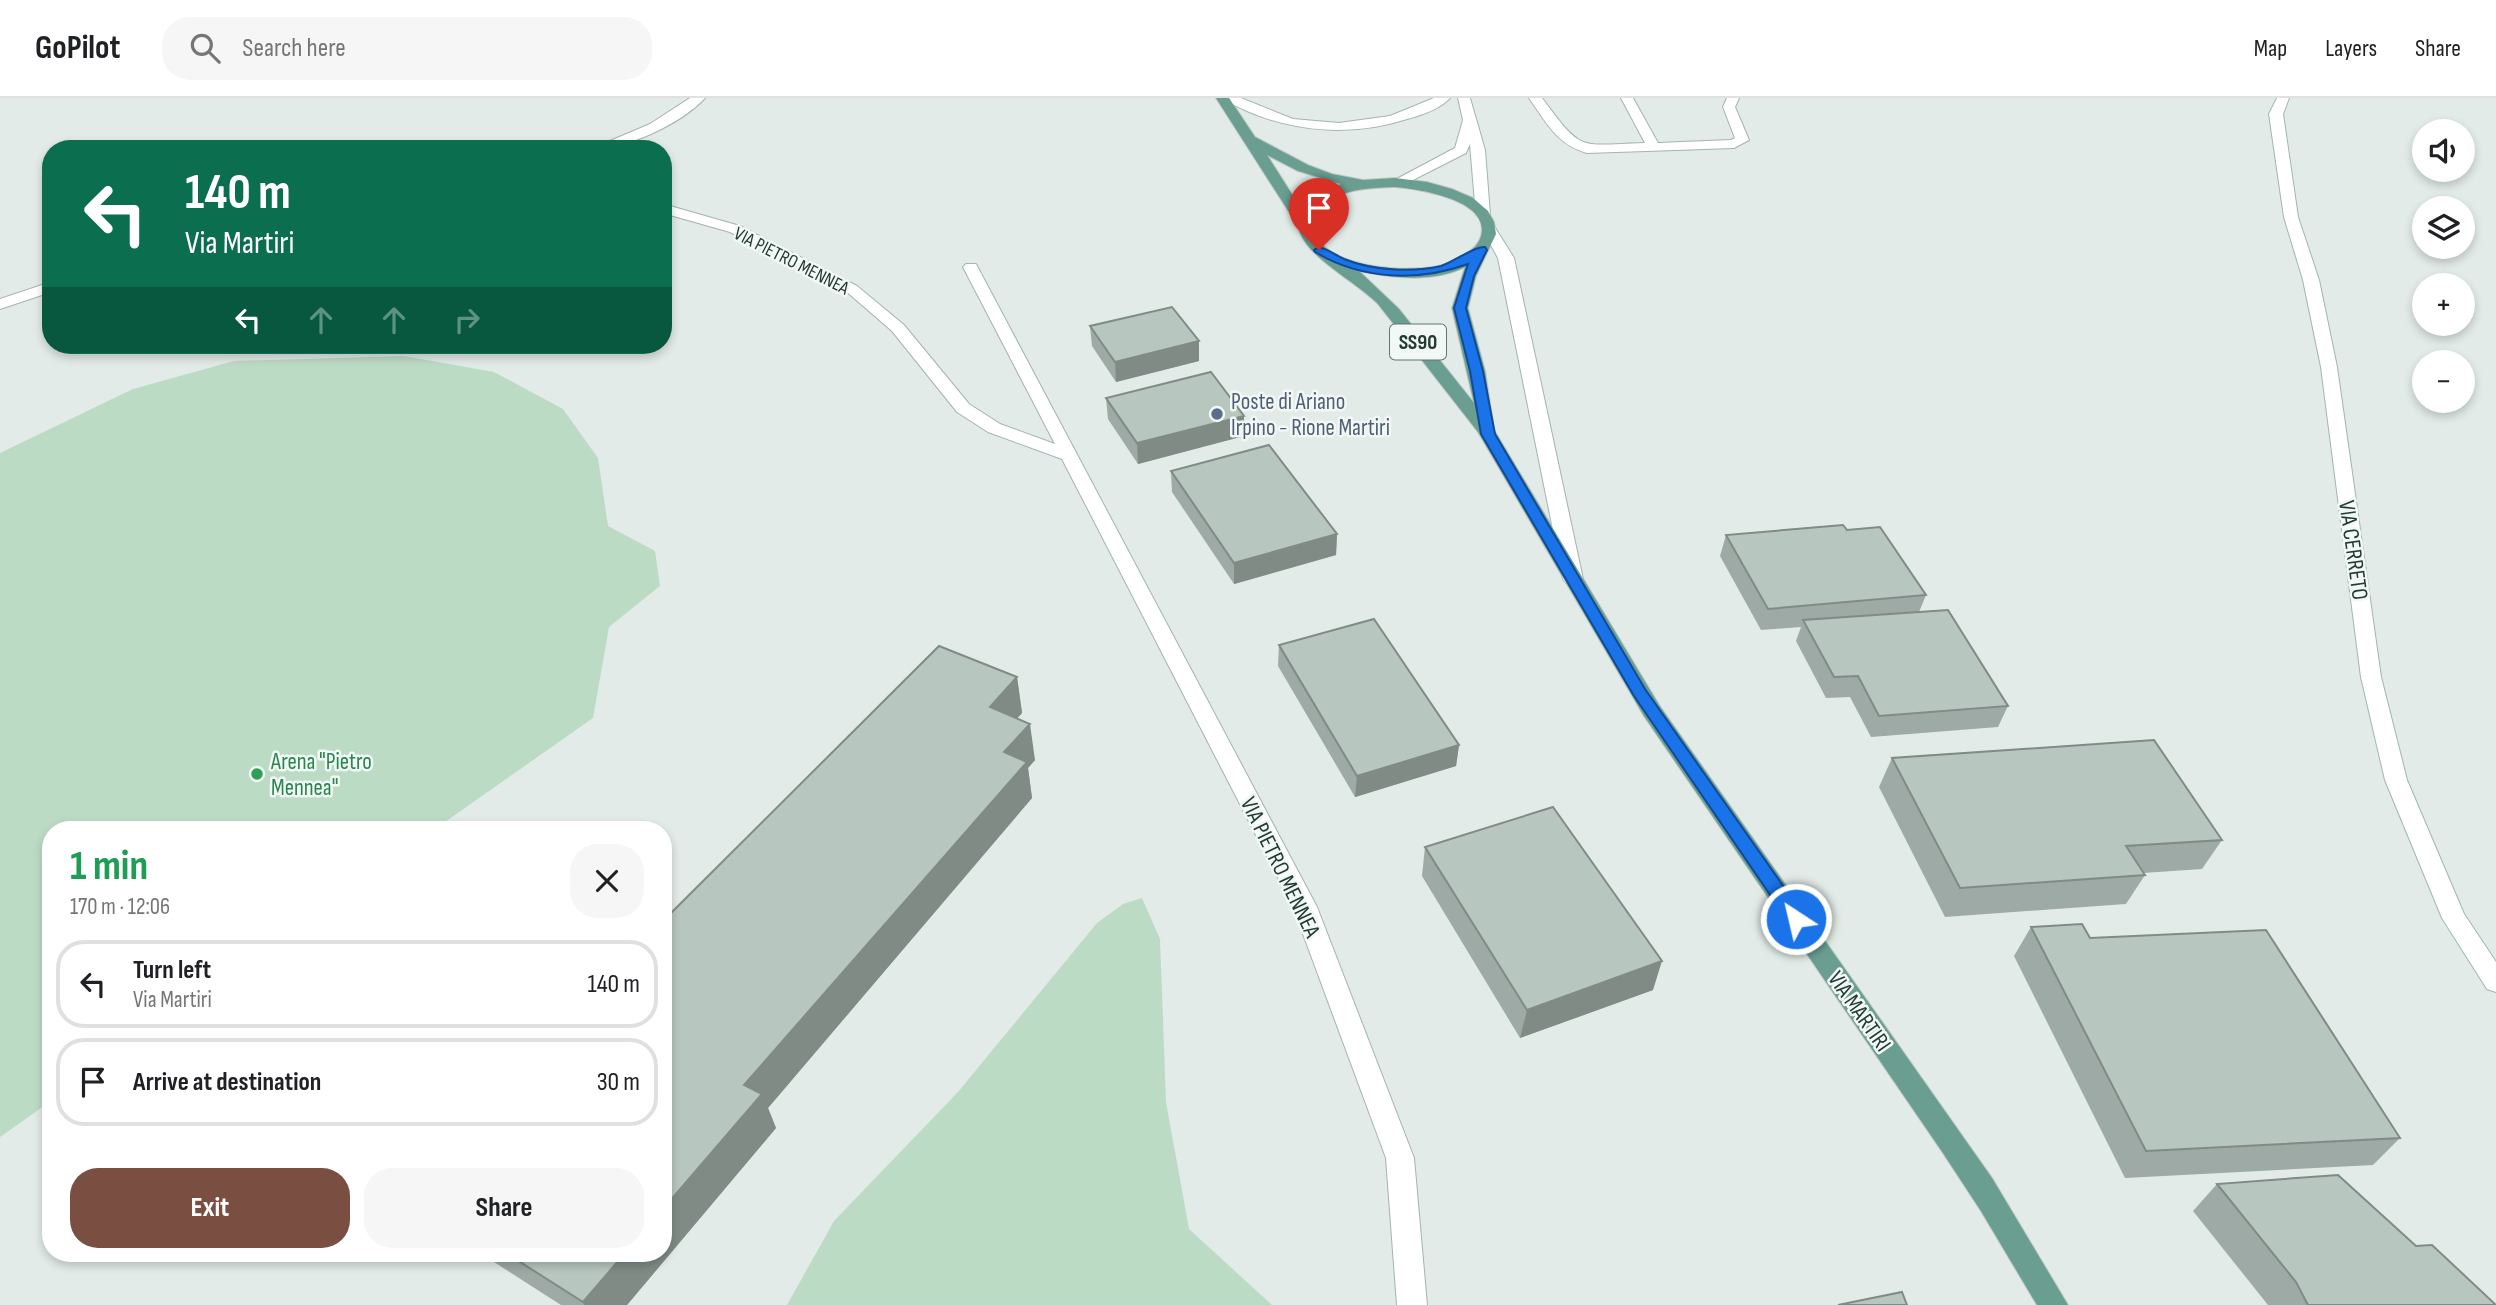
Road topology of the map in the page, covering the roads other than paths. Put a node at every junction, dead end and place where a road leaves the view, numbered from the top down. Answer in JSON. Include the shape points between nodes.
{"nodes":[{"id":1,"x":699,"y":98,"type":"edge"},
{"id":2,"x":1222,"y":98,"type":"edge"},
{"id":3,"x":1230,"y":98,"type":"edge"},
{"id":4,"x":1444,"y":98,"type":"edge"},
{"id":5,"x":1464,"y":98,"type":"edge"},
{"id":6,"x":1535,"y":98,"type":"edge"},
{"id":7,"x":1627,"y":98,"type":"edge"},
{"id":8,"x":1733,"y":98,"type":"edge"},
{"id":9,"x":2283,"y":98,"type":"edge"},
{"id":10,"x":1470,"y":118,"type":"junction"},
{"id":11,"x":1252,"y":139,"type":"junction"},
{"id":12,"x":622,"y":140,"type":"edge"},
{"id":13,"x":1654,"y":146,"type":"junction"},
{"id":14,"x":1398,"y":183,"type":"junction"},
{"id":15,"x":1367,"y":184,"type":"junction"},
{"id":16,"x":672,"y":211,"type":"edge"},
{"id":17,"x":1486,"y":222,"type":"junction"},
{"id":18,"x":1304,"y":224,"type":"junction"},
{"id":19,"x":1481,"y":250,"type":"junction"},
{"id":20,"x":1337,"y":261,"type":"junction"},
{"id":21,"x":971,"y":267,"type":"dead end"},
{"id":22,"x":42,"y":290,"type":"edge"},
{"id":23,"x":0,"y":304,"type":"edge"},
{"id":24,"x":1488,"y":434,"type":"junction"},
{"id":25,"x":1070,"y":456,"type":"junction"},
{"id":26,"x":1573,"y":579,"type":"junction"},
{"id":27,"x":2496,"y":982,"type":"edge"},
{"id":28,"x":1412,"y":1305,"type":"edge"},
{"id":29,"x":2053,"y":1305,"type":"edge"}],
"edges":[{"from":1,"to":12,"type":"street","via":[[656,127]]},
{"from":2,"to":11,"type":"main road","name":"VIA MARTIRI","number":"SS90"},
{"from":3,"to":4,"type":"street","via":[[1301,124],[1344,126],[1419,113]]},
{"from":5,"to":10,"type":"street"},
{"from":6,"to":13,"type":"street","via":[[1572,145],[1587,149]]},
{"from":7,"to":13,"type":"street"},
{"from":8,"to":13,"type":"street","via":[[1729,107],[1742,140]]},
{"from":9,"to":27,"type":"street","name":"VIA CERRETO","via":[[2276,114],[2289,205],[2329,367],[2371,677],[2383,729],[2396,780],[2454,918]]},
{"from":10,"to":14,"type":"street","via":[[1461,150]]},
{"from":10,"to":17,"type":"street"},
{"from":11,"to":15,"type":"main road","name":"VIA MARTIRI","number":"SS90","via":[[1303,170]]},
{"from":11,"to":18,"type":"main road","name":"VIA MARTIRI","number":"SS90"},
{"from":14,"to":15,"type":"main road","name":"VIA MARTIRI","number":"SS90"},
{"from":14,"to":17,"type":"main road","name":"VIA MARTIRI","number":"SS90","via":[[1450,192],[1469,202]]},
{"from":15,"to":18,"type":"main road","name":"VIA MARTIRI","number":"SS90","via":[[1322,199],[1309,211]]},
{"from":16,"to":25,"type":"street","name":"VIA PIETRO MENNEA","via":[[735,229],[852,289],[898,328],[963,408],[994,428]]},
{"from":17,"to":19,"type":"main road","name":"VIA MARTIRI","number":"SS90","via":[[1488,239]]},
{"from":17,"to":26,"type":"street","via":[[1506,258]]},
{"from":18,"to":20,"type":"main road","name":"VIA MARTIRI","number":"SS90","via":[[1319,250]]},
{"from":19,"to":20,"type":"main road","name":"VIA MARTIRI","number":"SS90","via":[[1455,265],[1418,273],[1361,269]]},
{"from":19,"to":24,"type":"main road","name":"VIA MARTIRI","number":"SS90","via":[[1460,308]]},
{"from":20,"to":24,"type":"main road","name":"VIA MARTIRI","number":"SS90","via":[[1370,286],[1410,331]]},
{"from":21,"to":25,"type":"street","name":"VIA PIETRO MENNEA"},
{"from":22,"to":23,"type":"street"},
{"from":24,"to":26,"type":"main road","name":"VIA MARTIRI","number":"SS90"},
{"from":25,"to":28,"type":"street","name":"VIA PIETRO MENNEA","via":[[1305,907],[1400,1158]]},
{"from":26,"to":29,"type":"main road","name":"VIA MARTIRI","number":"SS90","via":[[1640,692],[1984,1190]]}]}
